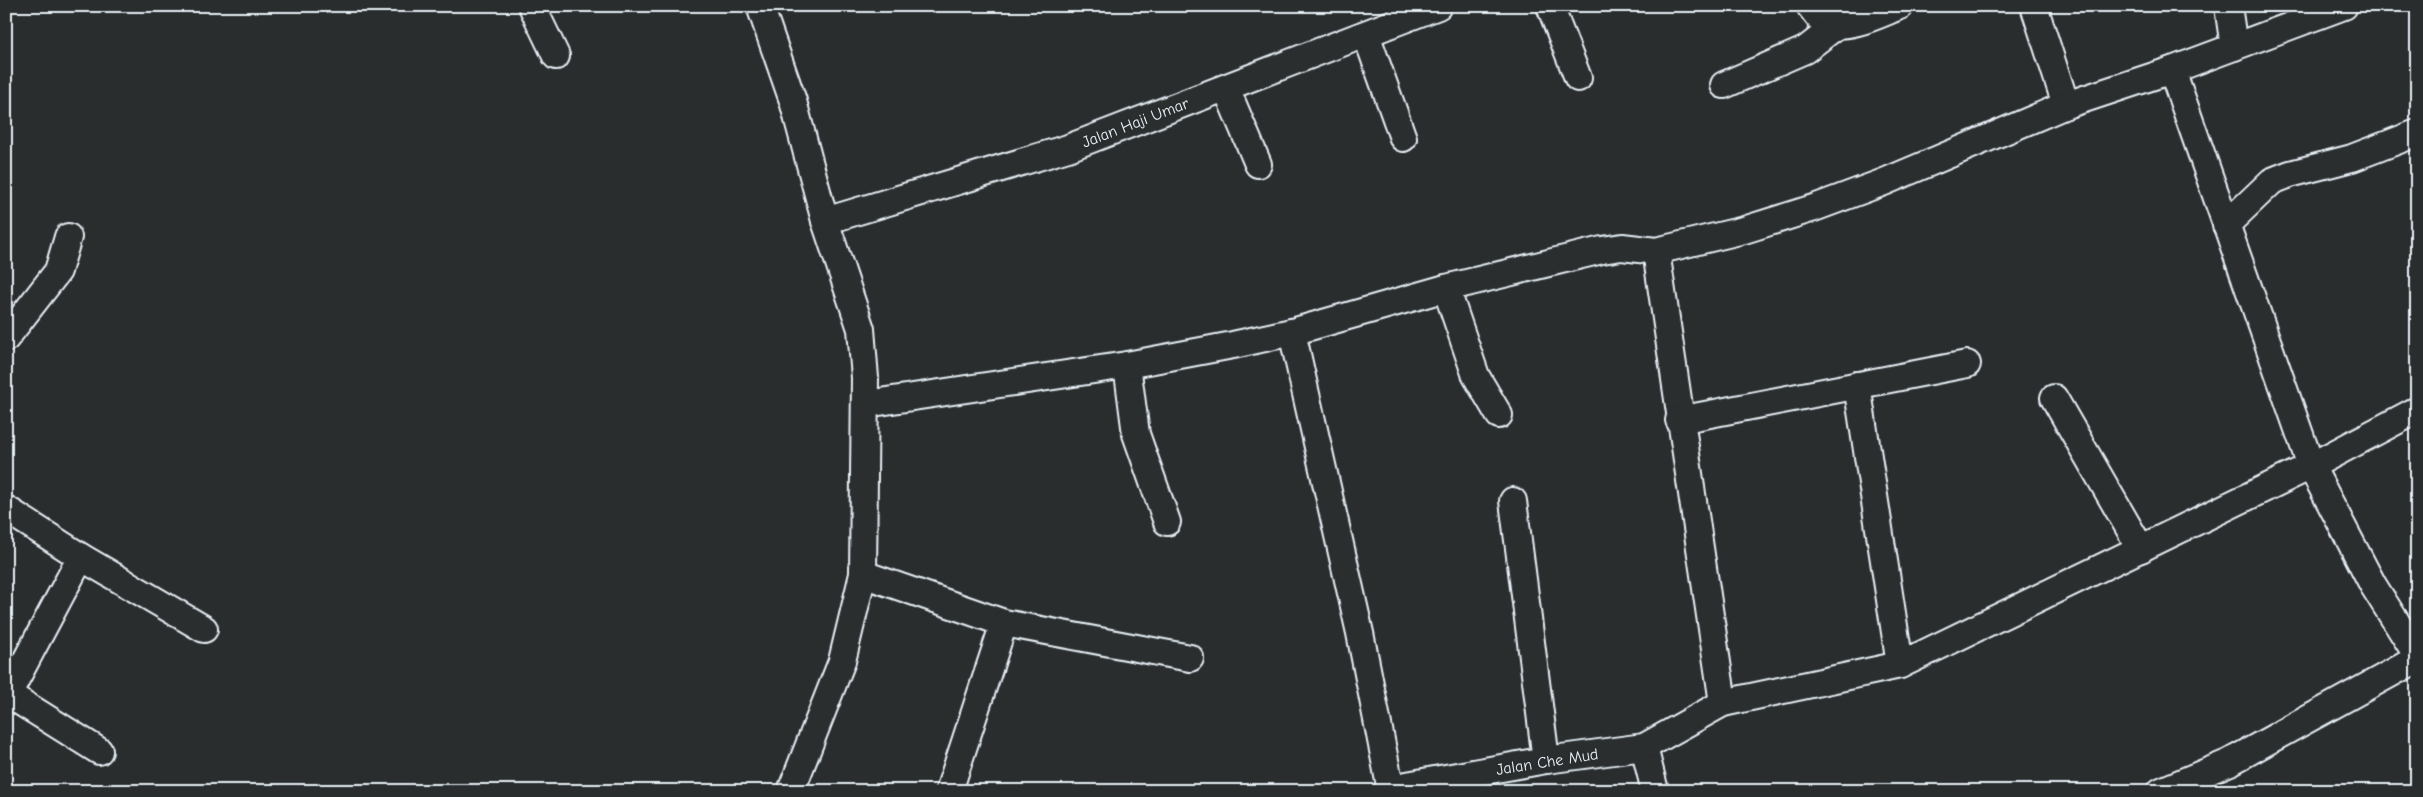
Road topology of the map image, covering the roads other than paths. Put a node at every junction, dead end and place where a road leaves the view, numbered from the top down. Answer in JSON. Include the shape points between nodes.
{"nodes":[{"id":1,"x":532,"y":6,"type":"edge"},
{"id":2,"x":760,"y":6,"type":"edge"},
{"id":3,"x":1438,"y":6,"type":"edge"},
{"id":4,"x":1550,"y":6,"type":"edge"},
{"id":5,"x":1810,"y":6,"type":"edge"},
{"id":6,"x":1900,"y":6,"type":"edge"},
{"id":7,"x":2034,"y":6,"type":"edge"},
{"id":8,"x":2228,"y":6,"type":"edge"},
{"id":9,"x":2344,"y":6,"type":"edge"},
{"id":10,"x":1836,"y":26,"type":"junction"},
{"id":11,"x":1366,"y":34,"type":"junction"},
{"id":12,"x":2234,"y":47,"type":"junction"},
{"id":13,"x":556,"y":56,"type":"dead end"},
{"id":14,"x":2172,"y":70,"type":"junction"},
{"id":15,"x":1578,"y":78,"type":"dead end"},
{"id":16,"x":1724,"y":85,"type":"dead end"},
{"id":17,"x":1226,"y":88,"type":"junction"},
{"id":18,"x":2066,"y":105,"type":"junction"},
{"id":19,"x":2417,"y":133,"type":"edge"},
{"id":20,"x":1403,"y":138,"type":"dead end"},
{"id":21,"x":1258,"y":164,"type":"dead end"},
{"id":22,"x":825,"y":221,"type":"junction"},
{"id":23,"x":2226,"y":225,"type":"junction"},
{"id":24,"x":68,"y":237,"type":"dead end"},
{"id":25,"x":1656,"y":251,"type":"junction"},
{"id":26,"x":1446,"y":288,"type":"junction"},
{"id":27,"x":1292,"y":332,"type":"junction"},
{"id":28,"x":6,"y":338,"type":"edge"},
{"id":29,"x":1967,"y":364,"type":"dead end"},
{"id":30,"x":1127,"y":365,"type":"junction"},
{"id":31,"x":1857,"y":385,"type":"junction"},
{"id":32,"x":2054,"y":398,"type":"dead end"},
{"id":33,"x":866,"y":404,"type":"junction"},
{"id":34,"x":2417,"y":410,"type":"edge"},
{"id":35,"x":1499,"y":415,"type":"dead end"},
{"id":36,"x":1679,"y":420,"type":"junction"},
{"id":37,"x":2311,"y":466,"type":"junction"},
{"id":38,"x":1513,"y":501,"type":"dead end"},
{"id":39,"x":6,"y":509,"type":"edge"},
{"id":40,"x":1167,"y":522,"type":"dead end"},
{"id":41,"x":2141,"y":549,"type":"junction"},
{"id":42,"x":81,"y":557,"type":"junction"},
{"id":43,"x":863,"y":574,"type":"junction"},
{"id":44,"x":1004,"y":623,"type":"junction"},
{"id":45,"x":204,"y":629,"type":"dead end"},
{"id":46,"x":2417,"y":655,"type":"edge"},
{"id":47,"x":1190,"y":658,"type":"dead end"},
{"id":48,"x":2417,"y":659,"type":"edge"},
{"id":49,"x":1900,"y":664,"type":"junction"},
{"id":50,"x":7,"y":696,"type":"edge"},
{"id":51,"x":1723,"y":703,"type":"junction"},
{"id":52,"x":1644,"y":747,"type":"junction"},
{"id":53,"x":99,"y":751,"type":"dead end"},
{"id":54,"x":1546,"y":760,"type":"junction"},
{"id":55,"x":1391,"y":789,"type":"edge"},
{"id":56,"x":791,"y":791,"type":"edge"},
{"id":57,"x":949,"y":791,"type":"edge"},
{"id":58,"x":1655,"y":791,"type":"edge"},
{"id":59,"x":2161,"y":791,"type":"edge"}],
"edges":[{"from":1,"to":13,"type":"street"},
{"from":2,"to":22,"type":"street","via":[[792,101]]},
{"from":3,"to":11,"type":"street","name":"Jalan Haji Umar"},
{"from":4,"to":15,"type":"street"},
{"from":5,"to":10,"type":"street","via":[[1824,24]]},
{"from":6,"to":10,"type":"street","via":[[1849,25]]},
{"from":7,"to":18,"type":"street"},
{"from":8,"to":12,"type":"street"},
{"from":9,"to":12,"type":"street"},
{"from":10,"to":16,"type":"street","via":[[1805,50]]},
{"from":11,"to":17,"type":"street","name":"Jalan Haji Umar"},
{"from":11,"to":20,"type":"street"},
{"from":12,"to":14,"type":"street"},
{"from":14,"to":18,"type":"street"},
{"from":14,"to":23,"type":"street"},
{"from":17,"to":21,"type":"street"},
{"from":17,"to":22,"type":"street","name":"Jalan Haji Umar","via":[[1068,148]]},
{"from":18,"to":25,"type":"street","via":[[1814,208],[1744,230]]},
{"from":19,"to":23,"type":"street","via":[[2352,158],[2272,181]]},
{"from":22,"to":33,"type":"street","via":[[861,329]]},
{"from":23,"to":37,"type":"street"},
{"from":24,"to":28,"type":"street","via":[[58,271]]},
{"from":25,"to":26,"type":"street","via":[[1622,247],[1602,250]]},
{"from":25,"to":36,"type":"street"},
{"from":26,"to":27,"type":"street"},
{"from":26,"to":35,"type":"street","via":[[1476,376]]},
{"from":27,"to":30,"type":"street"},
{"from":27,"to":55,"type":"street","via":[[1360,633]]},
{"from":29,"to":31,"type":"street"},
{"from":30,"to":33,"type":"street"},
{"from":30,"to":40,"type":"street","via":[[1136,434]]},
{"from":31,"to":36,"type":"street"},
{"from":31,"to":49,"type":"street"},
{"from":32,"to":41,"type":"street"},
{"from":33,"to":43,"type":"street"},
{"from":34,"to":37,"type":"street"},
{"from":36,"to":51,"type":"street"},
{"from":37,"to":41,"type":"street"},
{"from":37,"to":46,"type":"street","via":[[2373,585]]},
{"from":38,"to":54,"type":"street"},
{"from":39,"to":42,"type":"street"},
{"from":41,"to":49,"type":"street"},
{"from":42,"to":45,"type":"street"},
{"from":42,"to":50,"type":"street"},
{"from":43,"to":44,"type":"street"},
{"from":43,"to":56,"type":"street","via":[[842,661]]},
{"from":44,"to":47,"type":"street"},
{"from":44,"to":57,"type":"street"},
{"from":48,"to":59,"type":"street","via":[[2230,762]]},
{"from":49,"to":51,"type":"street"},
{"from":50,"to":53,"type":"street"},
{"from":51,"to":52,"type":"street"},
{"from":52,"to":54,"type":"street","name":"Jalan Che Mud"},
{"from":52,"to":58,"type":"street"},
{"from":54,"to":55,"type":"street","name":"Jalan Che Mud"}]}
